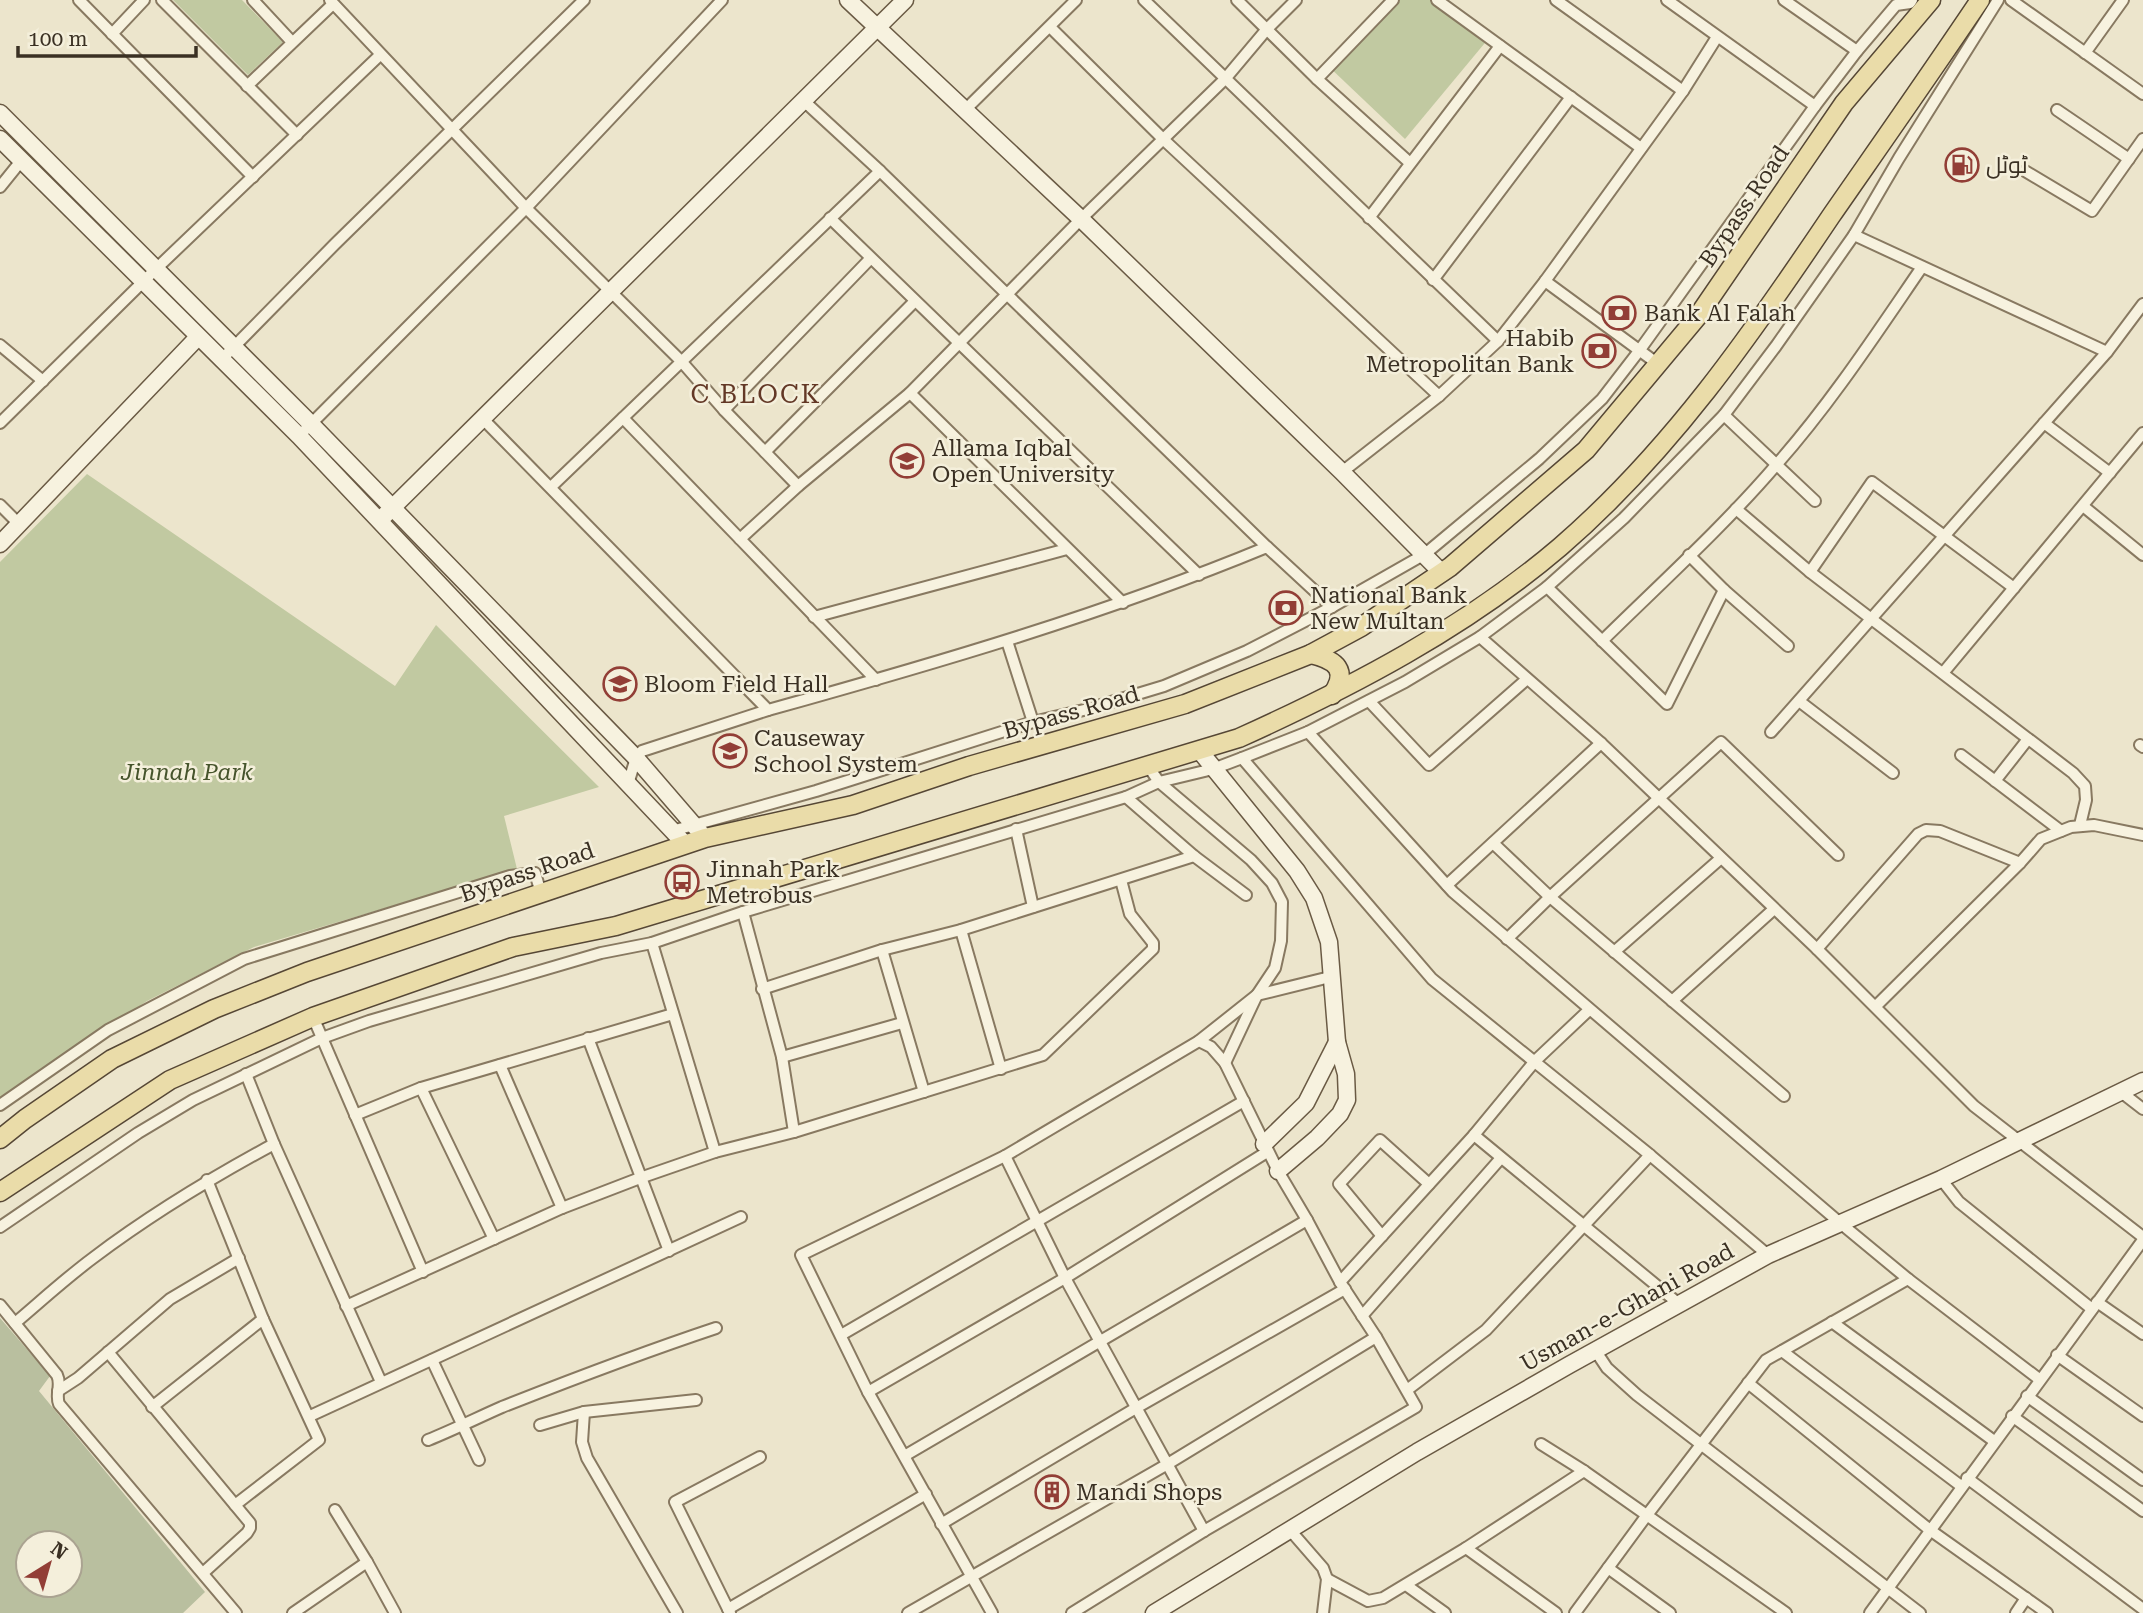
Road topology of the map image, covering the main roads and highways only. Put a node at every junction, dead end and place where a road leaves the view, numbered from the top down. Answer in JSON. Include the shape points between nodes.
{"nodes":[{"id":1,"x":848,"y":0,"type":"edge"},
{"id":2,"x":905,"y":0,"type":"edge"},
{"id":3,"x":1931,"y":0,"type":"edge"},
{"id":4,"x":1980,"y":0,"type":"edge"},
{"id":5,"x":876,"y":27,"type":"junction"},
{"id":6,"x":0,"y":113,"type":"edge"},
{"id":7,"x":0,"y":139,"type":"edge"},
{"id":8,"x":198,"y":337,"type":"junction"},
{"id":9,"x":228,"y":354,"type":"junction"},
{"id":10,"x":392,"y":508,"type":"junction"},
{"id":11,"x":380,"y":520,"type":"junction"},
{"id":12,"x":0,"y":544,"type":"edge"},
{"id":13,"x":1441,"y":573,"type":"junction"},
{"id":14,"x":1349,"y":634,"type":"junction"},
{"id":15,"x":1311,"y":654,"type":"junction"},
{"id":16,"x":1369,"y":675,"type":"junction"},
{"id":17,"x":1332,"y":695,"type":"junction"},
{"id":18,"x":1199,"y":750,"type":"junction"},
{"id":19,"x":700,"y":831,"type":"junction"},
{"id":20,"x":685,"y":844,"type":"junction"},
{"id":21,"x":1337,"y":1042,"type":"junction"},
{"id":22,"x":2143,"y":1081,"type":"edge"},
{"id":23,"x":0,"y":1139,"type":"edge"},
{"id":24,"x":1265,"y":1148,"type":"road end"},
{"id":25,"x":1278,"y":1171,"type":"road end"},
{"id":26,"x":0,"y":1192,"type":"edge"},
{"id":27,"x":1154,"y":1613,"type":"edge"}],
"edges":[{"from":1,"to":5,"type":"main road"},
{"from":2,"to":5,"type":"main road"},
{"from":3,"to":13,"type":"main road","name":"Bypass Road","via":[[1844,103],[1698,316],[1586,450]]},
{"from":4,"to":16,"type":"main road","via":[[1748,338],[1692,412],[1560,547],[1484,605]]},
{"from":5,"to":10,"type":"main road"},
{"from":5,"to":13,"type":"main road","via":[[1081,219]]},
{"from":6,"to":9,"type":"main road","via":[[157,268]]},
{"from":7,"to":8,"type":"main road"},
{"from":8,"to":9,"type":"main road"},
{"from":8,"to":12,"type":"main road"},
{"from":9,"to":10,"type":"main road","via":[[311,424]]},
{"from":9,"to":11,"type":"main road"},
{"from":10,"to":11,"type":"main road"},
{"from":10,"to":19,"type":"main road","via":[[636,758]]},
{"from":11,"to":20,"type":"main road"},
{"from":13,"to":14,"type":"main road","name":"Bypass Road"},
{"from":14,"to":15,"type":"main road","name":"Bypass Road"},
{"from":14,"to":16,"type":"main road","via":[[1343,652],[1345,664],[1353,672]]},
{"from":15,"to":17,"type":"main road","via":[[1332,661],[1339,669]]},
{"from":15,"to":19,"type":"main road","name":"Bypass Road","via":[[1185,704],[969,766],[853,805]]},
{"from":16,"to":17,"type":"main road"},
{"from":17,"to":18,"type":"main road"},
{"from":18,"to":21,"type":"main road","via":[[1314,898],[1329,942]]},
{"from":18,"to":26,"type":"main road","via":[[615,926],[513,947],[313,1017],[170,1080]]},
{"from":19,"to":20,"type":"main road","name":"Bypass Road"},
{"from":20,"to":23,"type":"main road","name":"Bypass Road","via":[[307,972],[214,1009],[111,1059]]},
{"from":21,"to":24,"type":"main road","via":[[1306,1103]]},
{"from":21,"to":25,"type":"main road","via":[[1348,1100],[1317,1138]]},
{"from":22,"to":27,"type":"main road","name":"Usman-e-Ghani Road","via":[[1941,1179],[1768,1255],[1417,1452]]}]}
